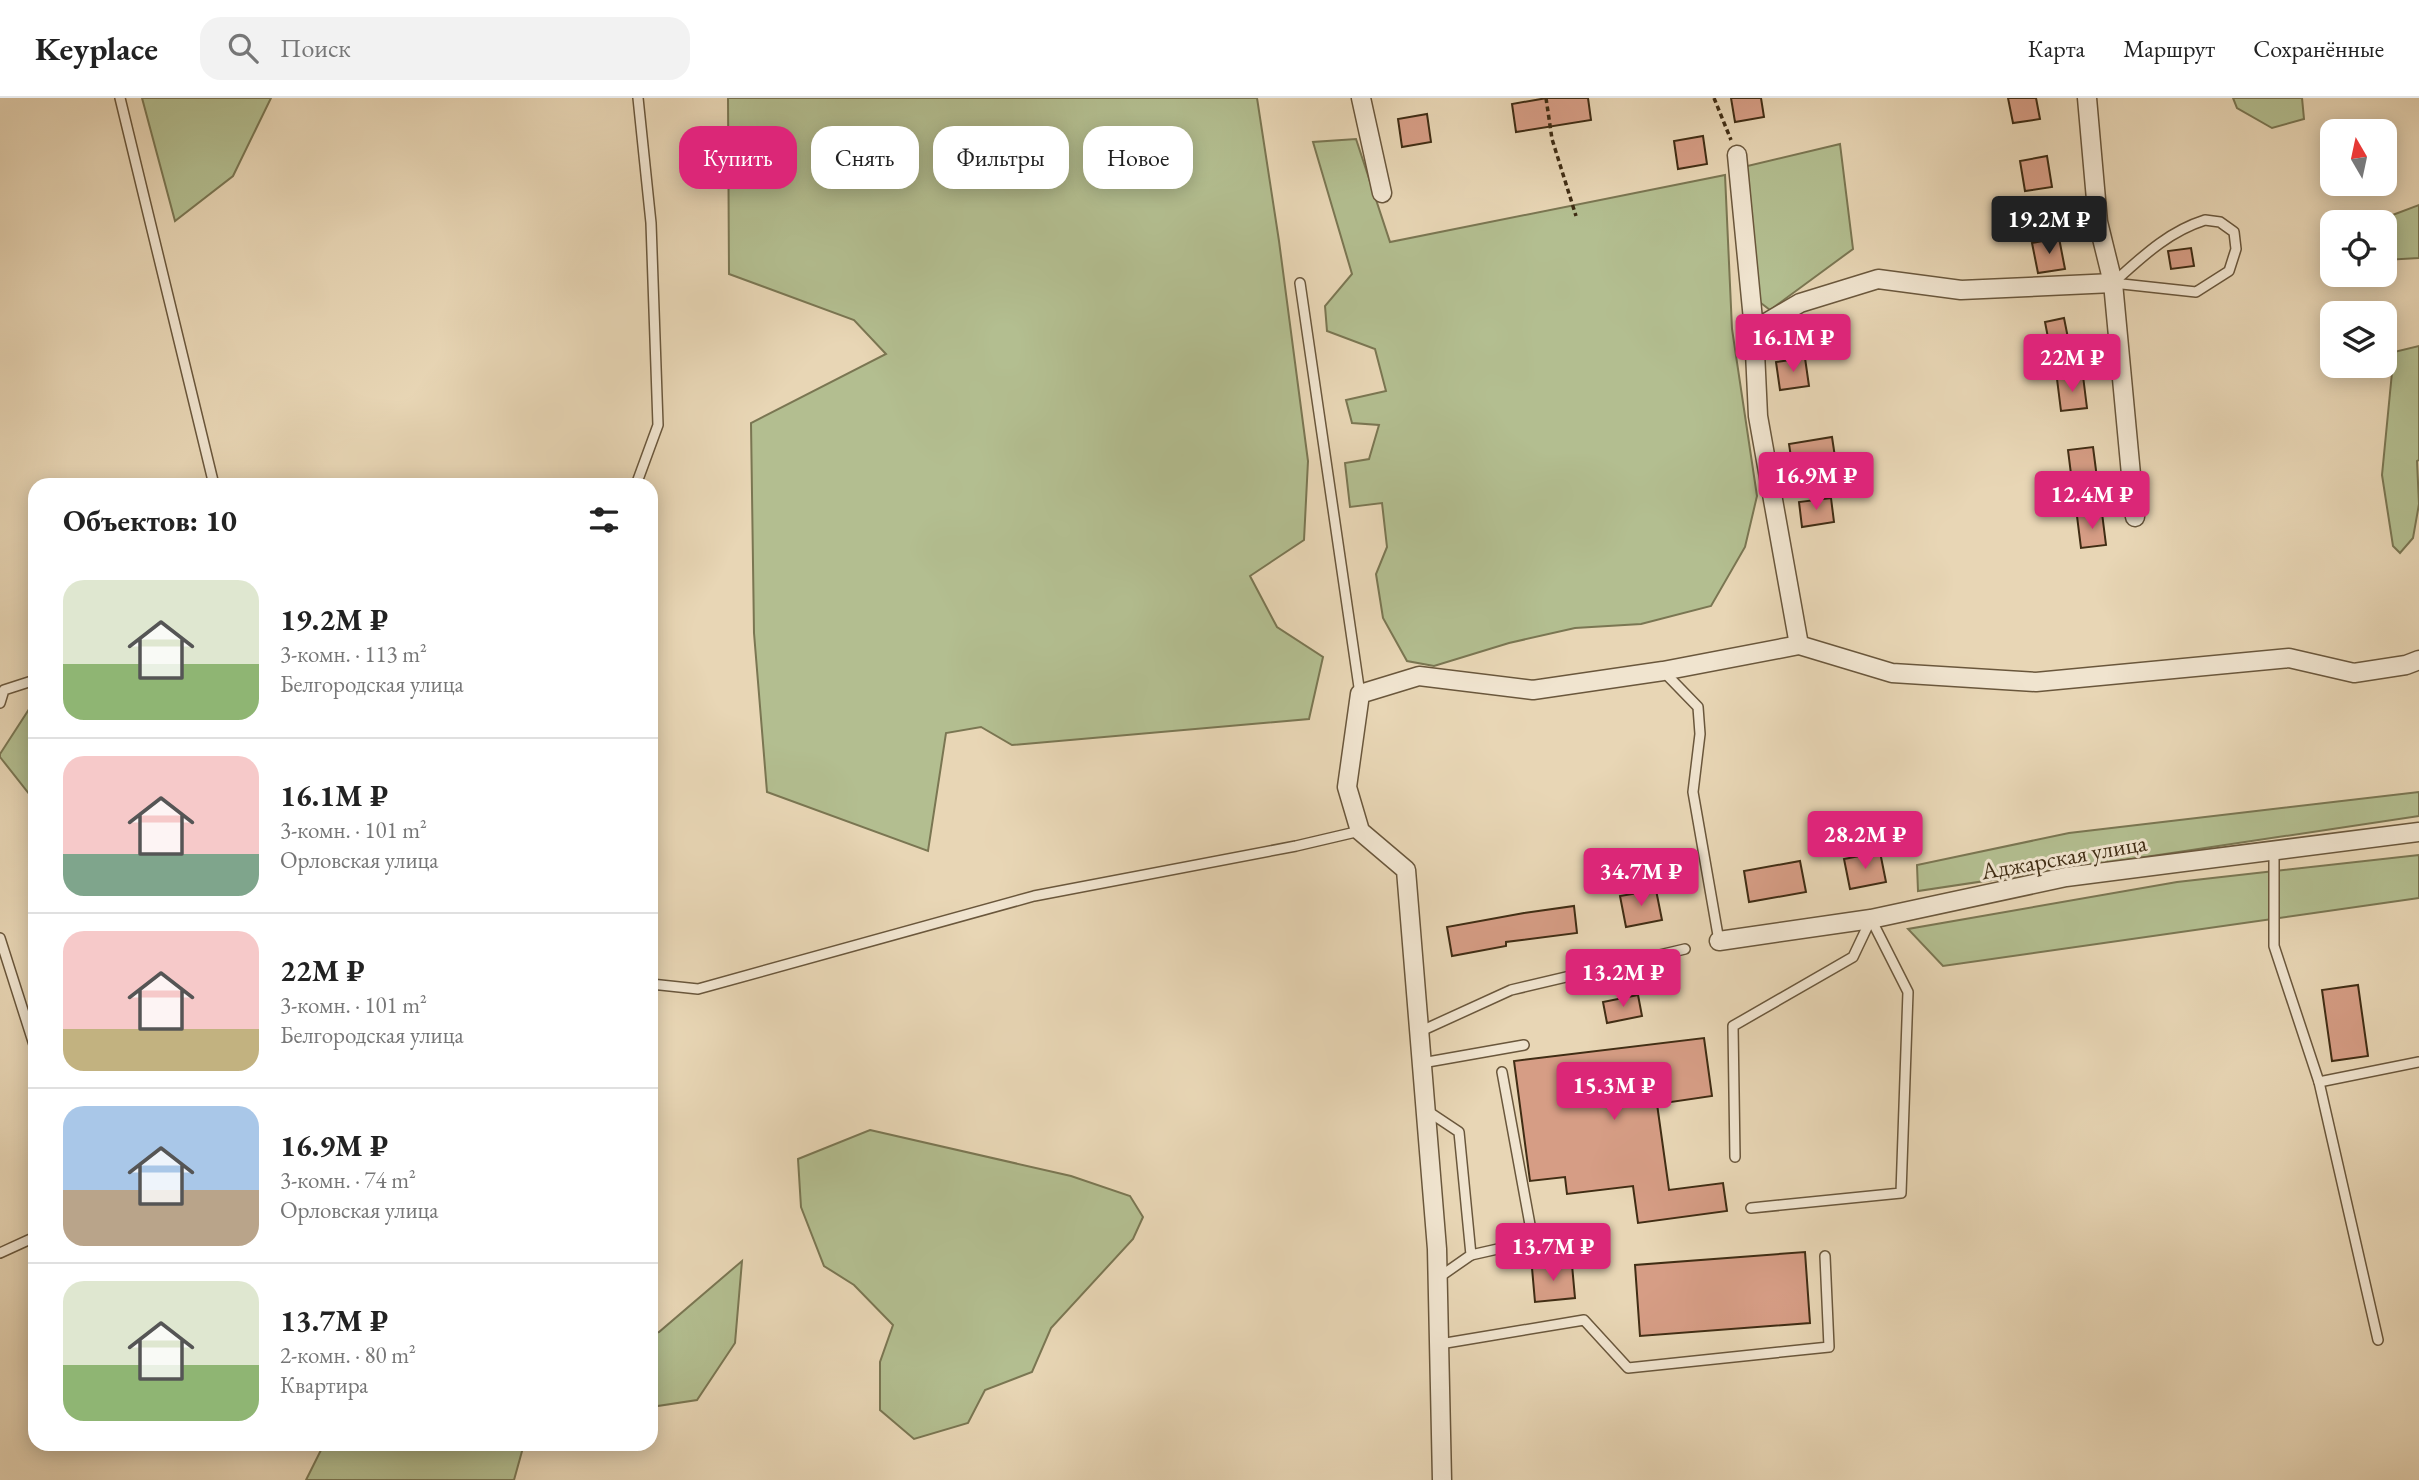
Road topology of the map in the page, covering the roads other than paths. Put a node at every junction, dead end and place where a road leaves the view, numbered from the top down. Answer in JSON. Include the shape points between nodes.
{"nodes":[{"id":1,"x":121,"y":98,"type":"edge"},
{"id":2,"x":638,"y":98,"type":"edge"},
{"id":3,"x":1361,"y":98,"type":"edge"},
{"id":4,"x":2087,"y":98,"type":"edge"},
{"id":5,"x":1737,"y":155,"type":"road end"},
{"id":6,"x":1382,"y":193,"type":"dead end"},
{"id":7,"x":1300,"y":283,"type":"dead end"},
{"id":8,"x":2113,"y":283,"type":"junction"},
{"id":9,"x":1754,"y":330,"type":"junction"},
{"id":10,"x":212,"y":478,"type":"edge"},
{"id":11,"x":639,"y":478,"type":"edge"},
{"id":12,"x":2135,"y":517,"type":"dead end"},
{"id":13,"x":1799,"y":645,"type":"junction"},
{"id":14,"x":2419,"y":660,"type":"edge"},
{"id":15,"x":1663,"y":671,"type":"junction"},
{"id":16,"x":28,"y":682,"type":"edge"},
{"id":17,"x":1360,"y":694,"type":"junction"},
{"id":18,"x":0,"y":703,"type":"edge"},
{"id":19,"x":1360,"y":831,"type":"junction"},
{"id":20,"x":2419,"y":832,"type":"edge"},
{"id":21,"x":2274,"y":850,"type":"junction"},
{"id":22,"x":1871,"y":919,"type":"junction"},
{"id":23,"x":0,"y":938,"type":"edge"},
{"id":24,"x":1719,"y":941,"type":"joint"},
{"id":25,"x":1685,"y":949,"type":"dead end"},
{"id":26,"x":658,"y":985,"type":"edge"},
{"id":27,"x":28,"y":1026,"type":"edge"},
{"id":28,"x":1419,"y":1032,"type":"junction"},
{"id":29,"x":1524,"y":1045,"type":"dead end"},
{"id":30,"x":2419,"y":1062,"type":"edge"},
{"id":31,"x":1422,"y":1063,"type":"junction"},
{"id":32,"x":1502,"y":1072,"type":"dead end"},
{"id":33,"x":2319,"y":1082,"type":"junction"},
{"id":34,"x":1426,"y":1110,"type":"junction"},
{"id":35,"x":1735,"y":1157,"type":"dead end"},
{"id":36,"x":1751,"y":1208,"type":"dead end"},
{"id":37,"x":28,"y":1240,"type":"edge"},
{"id":38,"x":0,"y":1253,"type":"edge"},
{"id":39,"x":1471,"y":1255,"type":"junction"},
{"id":40,"x":1825,"y":1256,"type":"dead end"},
{"id":41,"x":1438,"y":1278,"type":"junction"},
{"id":42,"x":2378,"y":1340,"type":"dead end"},
{"id":43,"x":1440,"y":1344,"type":"junction"},
{"id":44,"x":1441,"y":1480,"type":"edge"}],
"edges":[{"from":1,"to":10,"type":"lane"},
{"from":2,"to":11,"type":"lane","via":[[651,223],[658,425]]},
{"from":3,"to":6,"type":"street"},
{"from":4,"to":8,"type":"street","via":[[2098,222]]},
{"from":5,"to":9,"type":"street"},
{"from":7,"to":17,"type":"lane"},
{"from":8,"to":8,"type":"lane","via":[[2196,292],[2229,271],[2236,249],[2234,233],[2220,222],[2205,220],[2186,226],[2153,247]]},
{"from":8,"to":9,"type":"street","via":[[1961,290],[1878,279],[1800,303]]},
{"from":8,"to":12,"type":"street"},
{"from":9,"to":13,"type":"street","via":[[1758,416]]},
{"from":13,"to":14,"type":"street","via":[[1892,673],[2036,682],[2289,658],[2354,673]]},
{"from":13,"to":15,"type":"street"},
{"from":15,"to":17,"type":"street","via":[[1533,690],[1419,676]]},
{"from":15,"to":24,"type":"lane","via":[[1698,707],[1700,734],[1693,792]]},
{"from":16,"to":18,"type":"lane","via":[[4,690]]},
{"from":17,"to":19,"type":"street","via":[[1347,787]]},
{"from":19,"to":26,"type":"lane","via":[[1034,895],[698,989]]},
{"from":19,"to":28,"type":"street","via":[[1406,870]]},
{"from":20,"to":21,"type":"street","name":"Аджарская улица"},
{"from":21,"to":22,"type":"street","name":"Аджарская улица","via":[[2066,877]]},
{"from":21,"to":33,"type":"lane","via":[[2274,946]]},
{"from":22,"to":24,"type":"street","name":"Аджарская улица"},
{"from":22,"to":35,"type":"lane","via":[[1853,957],[1733,1026]]},
{"from":22,"to":36,"type":"lane","via":[[1909,992],[1901,1193]]},
{"from":23,"to":27,"type":"lane"},
{"from":25,"to":28,"type":"lane","via":[[1511,990]]},
{"from":28,"to":31,"type":"street"},
{"from":29,"to":31,"type":"lane"},
{"from":30,"to":33,"type":"lane"},
{"from":31,"to":34,"type":"street"},
{"from":32,"to":39,"type":"lane","via":[[1532,1241]]},
{"from":33,"to":42,"type":"lane"},
{"from":34,"to":39,"type":"lane","via":[[1459,1132]]},
{"from":34,"to":41,"type":"street"},
{"from":37,"to":38,"type":"lane"},
{"from":39,"to":41,"type":"lane"},
{"from":40,"to":43,"type":"lane","via":[[1829,1347],[1628,1368],[1584,1320]]},
{"from":41,"to":43,"type":"street"},
{"from":43,"to":44,"type":"street"}]}
